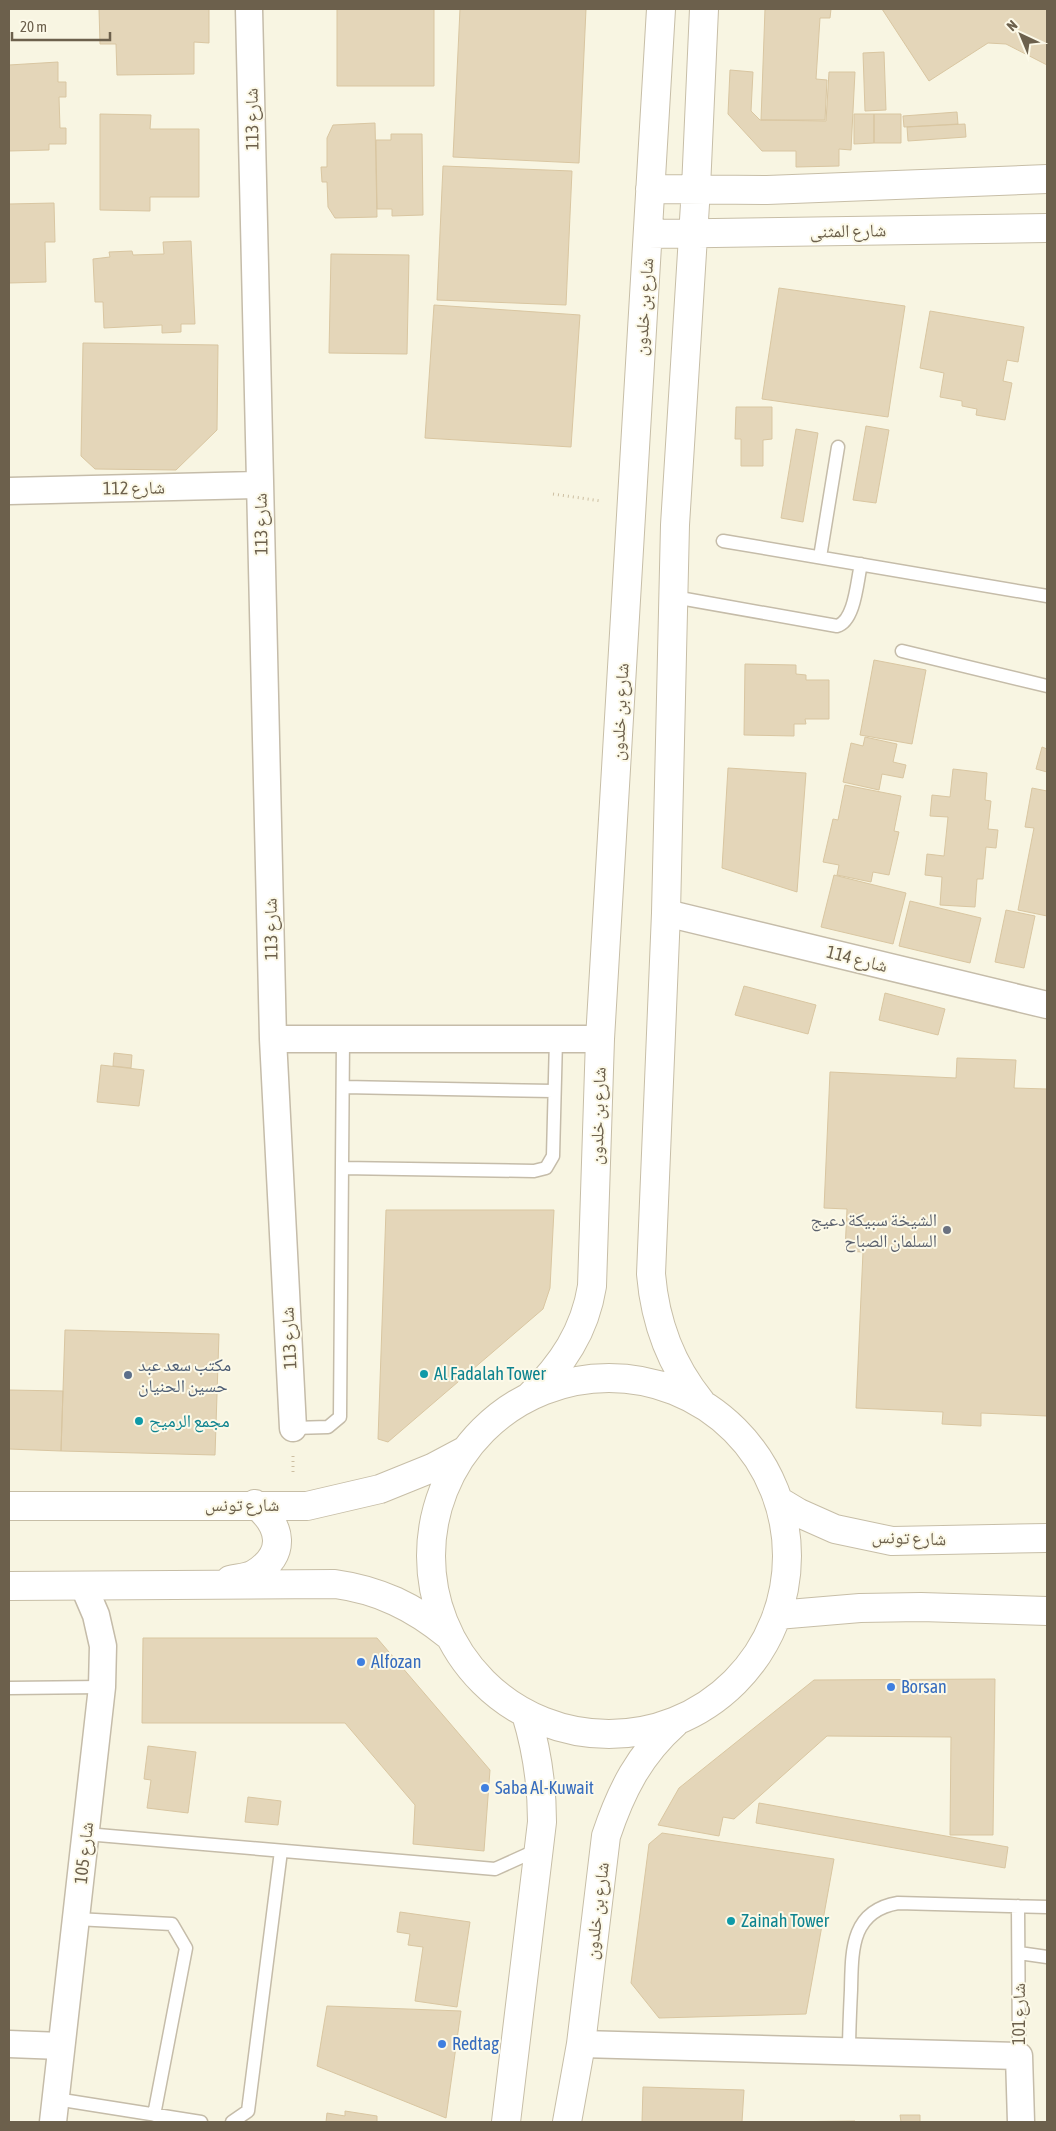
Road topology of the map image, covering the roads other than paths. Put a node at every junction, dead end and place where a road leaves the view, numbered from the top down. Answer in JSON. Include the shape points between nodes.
{"nodes":[{"id":1,"x":249,"y":9,"type":"edge"},
{"id":2,"x":661,"y":9,"type":"edge"},
{"id":3,"x":704,"y":9,"type":"edge"},
{"id":4,"x":1047,"y":179,"type":"edge"},
{"id":5,"x":696,"y":188,"type":"junction"},
{"id":6,"x":650,"y":189,"type":"junction"},
{"id":7,"x":1047,"y":228,"type":"edge"},
{"id":8,"x":648,"y":234,"type":"junction"},
{"id":9,"x":693,"y":234,"type":"junction"},
{"id":10,"x":838,"y":447,"type":"dead end"},
{"id":11,"x":260,"y":485,"type":"junction"},
{"id":12,"x":9,"y":491,"type":"edge"},
{"id":13,"x":723,"y":541,"type":"dead end"},
{"id":14,"x":820,"y":557,"type":"junction"},
{"id":15,"x":861,"y":564,"type":"junction"},
{"id":16,"x":1047,"y":596,"type":"edge"},
{"id":17,"x":674,"y":597,"type":"junction"},
{"id":18,"x":902,"y":651,"type":"dead end"},
{"id":19,"x":1047,"y":686,"type":"edge"},
{"id":20,"x":666,"y":913,"type":"junction"},
{"id":21,"x":1047,"y":1005,"type":"edge"},
{"id":22,"x":273,"y":1039,"type":"junction"},
{"id":23,"x":344,"y":1039,"type":"junction"},
{"id":24,"x":556,"y":1039,"type":"junction"},
{"id":25,"x":600,"y":1039,"type":"junction"},
{"id":26,"x":344,"y":1087,"type":"junction"},
{"id":27,"x":553,"y":1091,"type":"junction"},
{"id":28,"x":342,"y":1168,"type":"junction"},
{"id":29,"x":530,"y":1396,"type":"junction"},
{"id":30,"x":701,"y":1402,"type":"junction"},
{"id":31,"x":293,"y":1428,"type":"joint"},
{"id":32,"x":466,"y":1450,"type":"junction"},
{"id":33,"x":779,"y":1500,"type":"junction"},
{"id":34,"x":255,"y":1504,"type":"junction"},
{"id":35,"x":9,"y":1506,"type":"edge"},
{"id":36,"x":1047,"y":1538,"type":"edge"},
{"id":37,"x":207,"y":1585,"type":"junction"},
{"id":38,"x":9,"y":1586,"type":"edge"},
{"id":39,"x":84,"y":1587,"type":"junction"},
{"id":40,"x":1047,"y":1611,"type":"edge"},
{"id":41,"x":778,"y":1615,"type":"junction"},
{"id":42,"x":448,"y":1636,"type":"junction"},
{"id":43,"x":102,"y":1687,"type":"junction"},
{"id":44,"x":9,"y":1688,"type":"edge"},
{"id":45,"x":526,"y":1714,"type":"junction"},
{"id":46,"x":677,"y":1721,"type":"junction"},
{"id":47,"x":86,"y":1834,"type":"junction"},
{"id":48,"x":537,"y":1850,"type":"junction"},
{"id":49,"x":281,"y":1851,"type":"junction"},
{"id":50,"x":1018,"y":1906,"type":"junction"},
{"id":51,"x":1047,"y":1907,"type":"edge"},
{"id":52,"x":76,"y":1918,"type":"junction"},
{"id":53,"x":1019,"y":1953,"type":"junction"},
{"id":54,"x":1047,"y":1957,"type":"edge"},
{"id":55,"x":9,"y":2044,"type":"edge"},
{"id":56,"x":581,"y":2044,"type":"junction"},
{"id":57,"x":61,"y":2046,"type":"junction"},
{"id":58,"x":849,"y":2052,"type":"junction"},
{"id":59,"x":1019,"y":2056,"type":"junction"},
{"id":60,"x":54,"y":2111,"type":"edge"},
{"id":61,"x":154,"y":2115,"type":"junction"},
{"id":62,"x":201,"y":2122,"type":"edge"},
{"id":63,"x":232,"y":2122,"type":"edge"},
{"id":64,"x":506,"y":2122,"type":"edge"},
{"id":65,"x":568,"y":2122,"type":"edge"},
{"id":66,"x":1021,"y":2122,"type":"edge"}],
"edges":[{"from":1,"to":11,"type":"street","name":"شارع 113"},
{"from":2,"to":6,"type":"street","name":"شارع بن خلدون"},
{"from":3,"to":5,"type":"street"},
{"from":4,"to":5,"type":"street","via":[[767,190]]},
{"from":5,"to":6,"type":"street"},
{"from":5,"to":9,"type":"street"},
{"from":6,"to":8,"type":"street","name":"شارع بن خلدون"},
{"from":7,"to":9,"type":"street","name":"شارع المثنى"},
{"from":8,"to":9,"type":"street","name":"شارع المثنى"},
{"from":8,"to":25,"type":"street","name":"شارع بن خلدون"},
{"from":9,"to":17,"type":"street","via":[[675,524]]},
{"from":10,"to":14,"type":"lane"},
{"from":11,"to":12,"type":"street","name":"شارع 112"},
{"from":11,"to":22,"type":"street","name":"شارع 113"},
{"from":13,"to":14,"type":"lane"},
{"from":14,"to":15,"type":"lane"},
{"from":15,"to":16,"type":"lane"},
{"from":15,"to":17,"type":"lane","via":[[851,614],[837,626]]},
{"from":17,"to":20,"type":"street"},
{"from":18,"to":19,"type":"lane"},
{"from":20,"to":21,"type":"street","name":"شارع 114"},
{"from":20,"to":30,"type":"street","via":[[651,1274],[653,1298],[665,1342],[678,1370]]},
{"from":22,"to":23,"type":"street"},
{"from":22,"to":31,"type":"street","name":"شارع 113"},
{"from":23,"to":24,"type":"street"},
{"from":23,"to":26,"type":"lane"},
{"from":24,"to":25,"type":"street"},
{"from":24,"to":27,"type":"lane"},
{"from":25,"to":29,"type":"street","name":"شارع بن خلدون","via":[[589,1304],[567,1352]]},
{"from":26,"to":27,"type":"lane"},
{"from":26,"to":28,"type":"lane"},
{"from":27,"to":28,"type":"lane","via":[[553,1156],[546,1168]]},
{"from":28,"to":31,"type":"lane","via":[[340,1417],[328,1427]]},
{"from":29,"to":30,"type":"street","via":[[563,1384],[598,1378],[668,1387]]},
{"from":29,"to":32,"type":"street","via":[[495,1419]]},
{"from":30,"to":33,"type":"street","via":[[729,1423],[750,1446],[767,1472]]},
{"from":32,"to":34,"type":"street","name":"شارع تونس","via":[[380,1489],[347,1498],[307,1506]]},
{"from":32,"to":42,"type":"street","via":[[448,1478],[437,1508],[431,1540],[431,1573],[437,1605]]},
{"from":33,"to":36,"type":"street","name":"شارع تونس","via":[[835,1529],[892,1541]]},
{"from":33,"to":41,"type":"street","via":[[788,1558]]},
{"from":34,"to":35,"type":"street","name":"شارع تونس"},
{"from":34,"to":37,"type":"street","via":[[273,1523],[278,1542],[272,1558],[253,1575]]},
{"from":37,"to":39,"type":"street"},
{"from":37,"to":42,"type":"street","via":[[335,1584],[360,1588],[411,1608]]},
{"from":38,"to":39,"type":"street"},
{"from":39,"to":43,"type":"street","name":"شارع 105","via":[[96,1615],[103,1646]]},
{"from":40,"to":41,"type":"street","via":[[921,1607]]},
{"from":41,"to":46,"type":"street","via":[[761,1650],[737,1680],[707,1705]]},
{"from":42,"to":45,"type":"street","via":[[488,1689]]},
{"from":43,"to":44,"type":"lane"},
{"from":43,"to":47,"type":"street","name":"شارع 105"},
{"from":45,"to":46,"type":"street","via":[[577,1732],[611,1735],[645,1731]]},
{"from":45,"to":48,"type":"street","via":[[541,1781],[542,1822]]},
{"from":46,"to":56,"type":"street","name":"شارع بن خلدون","via":[[658,1738],[635,1768],[617,1802],[606,1836]]},
{"from":47,"to":49,"type":"lane"},
{"from":47,"to":52,"type":"street","name":"شارع 105"},
{"from":48,"to":49,"type":"lane","via":[[495,1869]]},
{"from":48,"to":64,"type":"street"},
{"from":49,"to":63,"type":"lane","via":[[248,2111]]},
{"from":50,"to":51,"type":"lane"},
{"from":50,"to":53,"type":"lane","name":"شارع 101"},
{"from":50,"to":58,"type":"lane","via":[[898,1903],[885,1905],[872,1914],[852,1946]]},
{"from":52,"to":57,"type":"street","name":"شارع 105"},
{"from":52,"to":61,"type":"lane","via":[[172,1924],[186,1948]]},
{"from":53,"to":54,"type":"lane"},
{"from":53,"to":59,"type":"lane","name":"شارع 101"},
{"from":55,"to":57,"type":"street"},
{"from":56,"to":58,"type":"street"},
{"from":56,"to":65,"type":"street","name":"شارع بن خلدون"},
{"from":57,"to":60,"type":"street","name":"شارع 105"},
{"from":58,"to":59,"type":"street"},
{"from":59,"to":66,"type":"street","name":"شارع 101"},
{"from":60,"to":61,"type":"lane"},
{"from":61,"to":62,"type":"lane"}]}
